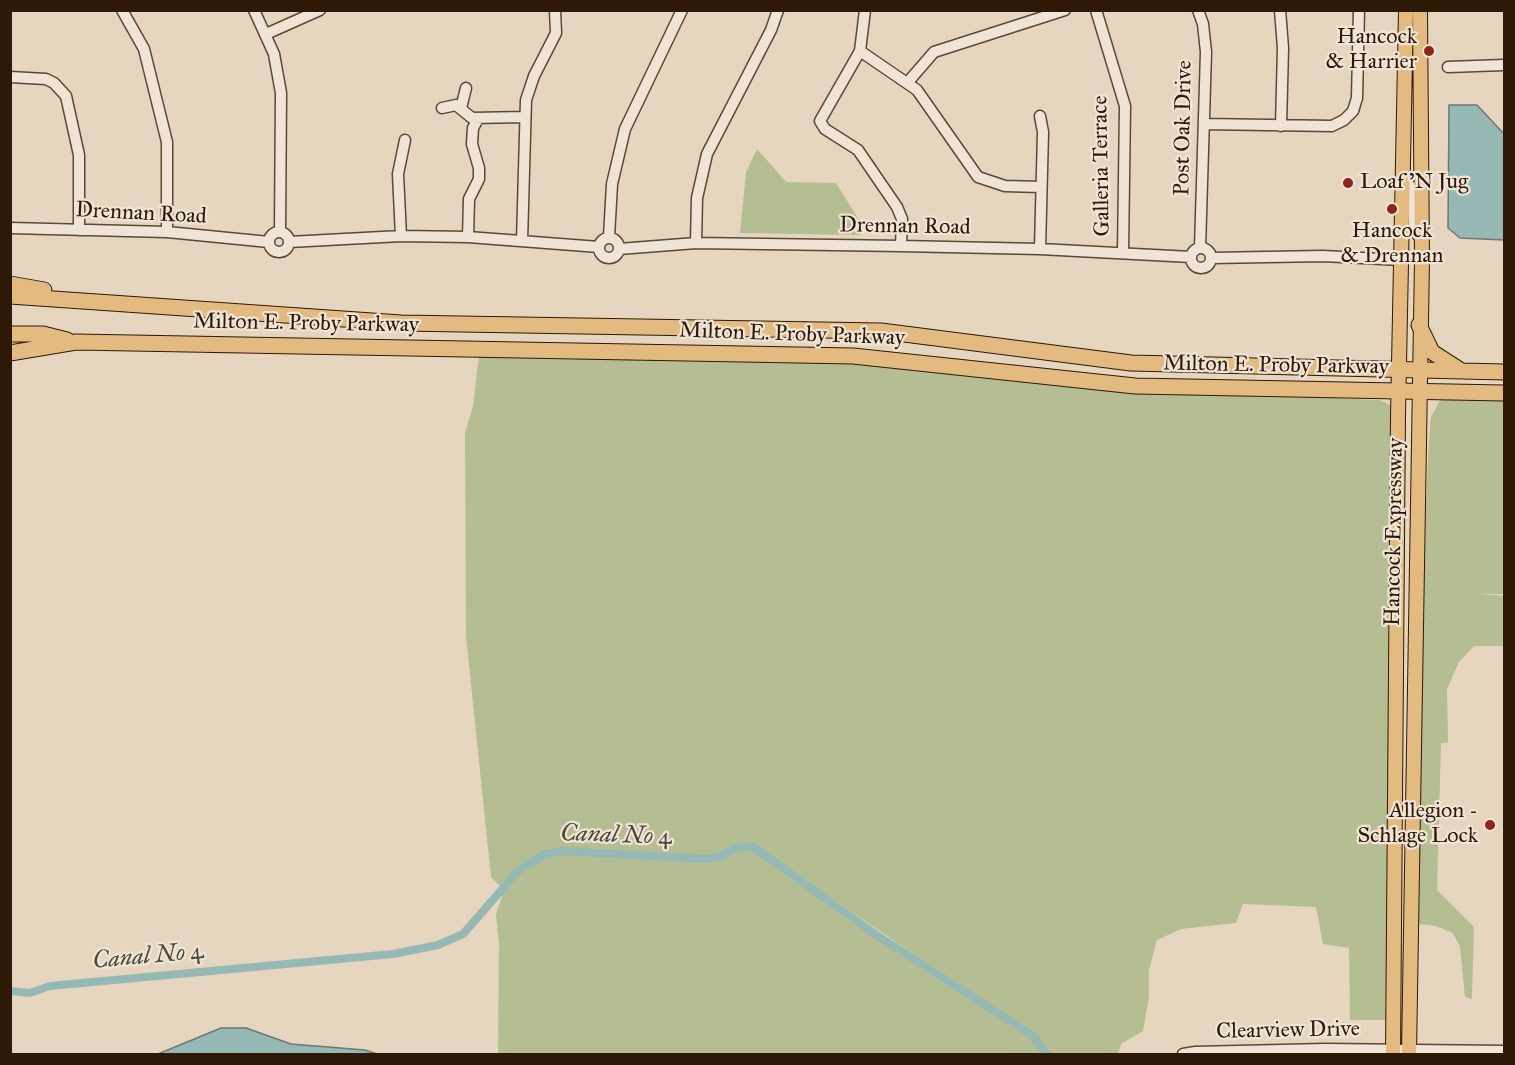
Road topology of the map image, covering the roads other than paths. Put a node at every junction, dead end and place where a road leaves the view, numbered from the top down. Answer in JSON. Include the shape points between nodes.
{"nodes":[{"id":1,"x":122,"y":10,"type":"edge"},
{"id":2,"x":254,"y":10,"type":"edge"},
{"id":3,"x":320,"y":10,"type":"edge"},
{"id":4,"x":555,"y":10,"type":"edge"},
{"id":5,"x":682,"y":10,"type":"edge"},
{"id":6,"x":778,"y":10,"type":"edge"},
{"id":7,"x":866,"y":10,"type":"edge"},
{"id":8,"x":1065,"y":10,"type":"edge"},
{"id":9,"x":1096,"y":10,"type":"edge"},
{"id":10,"x":1198,"y":10,"type":"edge"},
{"id":11,"x":1280,"y":10,"type":"edge"},
{"id":12,"x":1359,"y":10,"type":"edge"},
{"id":13,"x":1406,"y":10,"type":"edge"},
{"id":14,"x":1420,"y":10,"type":"edge"},
{"id":15,"x":266,"y":34,"type":"junction"},
{"id":16,"x":860,"y":51,"type":"junction"},
{"id":17,"x":1504,"y":65,"type":"edge"},
{"id":18,"x":1448,"y":67,"type":"dead end"},
{"id":19,"x":10,"y":77,"type":"edge"},
{"id":20,"x":908,"y":82,"type":"junction"},
{"id":21,"x":466,"y":88,"type":"dead end"},
{"id":22,"x":442,"y":108,"type":"dead end"},
{"id":23,"x":461,"y":108,"type":"junction"},
{"id":24,"x":1040,"y":116,"type":"dead end"},
{"id":25,"x":525,"y":117,"type":"junction"},
{"id":26,"x":478,"y":119,"type":"junction"},
{"id":27,"x":1204,"y":124,"type":"junction"},
{"id":28,"x":1281,"y":126,"type":"junction"},
{"id":29,"x":825,"y":129,"type":"junction"},
{"id":30,"x":818,"y":139,"type":"dead end"},
{"id":31,"x":405,"y":140,"type":"dead end"},
{"id":32,"x":1402,"y":178,"type":"junction"},
{"id":33,"x":1041,"y":187,"type":"junction"},
{"id":34,"x":10,"y":228,"type":"edge"},
{"id":35,"x":79,"y":230,"type":"junction"},
{"id":36,"x":280,"y":231,"type":"junction"},
{"id":37,"x":167,"y":232,"type":"junction"},
{"id":38,"x":401,"y":236,"type":"junction"},
{"id":39,"x":468,"y":237,"type":"junction"},
{"id":40,"x":609,"y":237,"type":"junction"},
{"id":41,"x":522,"y":241,"type":"junction"},
{"id":42,"x":1422,"y":241,"type":"junction"},
{"id":43,"x":268,"y":242,"type":"junction"},
{"id":44,"x":289,"y":242,"type":"junction"},
{"id":45,"x":696,"y":243,"type":"junction"},
{"id":46,"x":901,"y":246,"type":"junction"},
{"id":47,"x":599,"y":247,"type":"junction"},
{"id":48,"x":1200,"y":248,"type":"junction"},
{"id":49,"x":619,"y":249,"type":"junction"},
{"id":50,"x":1040,"y":249,"type":"junction"},
{"id":51,"x":1123,"y":253,"type":"junction"},
{"id":52,"x":1191,"y":257,"type":"junction"},
{"id":53,"x":1212,"y":258,"type":"junction"},
{"id":54,"x":1401,"y":260,"type":"junction"},
{"id":55,"x":10,"y":284,"type":"edge"},
{"id":56,"x":10,"y":296,"type":"edge"},
{"id":57,"x":118,"y":303,"type":"junction"},
{"id":58,"x":1419,"y":325,"type":"junction"},
{"id":59,"x":10,"y":334,"type":"edge"},
{"id":60,"x":76,"y":342,"type":"junction"},
{"id":61,"x":10,"y":353,"type":"edge"},
{"id":62,"x":1399,"y":370,"type":"junction"},
{"id":63,"x":1419,"y":370,"type":"junction"},
{"id":64,"x":1463,"y":371,"type":"junction"},
{"id":65,"x":1504,"y":372,"type":"edge"},
{"id":66,"x":1398,"y":391,"type":"junction"},
{"id":67,"x":1418,"y":391,"type":"junction"},
{"id":68,"x":1504,"y":393,"type":"edge"},
{"id":69,"x":1504,"y":1051,"type":"edge"},
{"id":70,"x":1377,"y":1052,"type":"edge"},
{"id":71,"x":1393,"y":1052,"type":"edge"},
{"id":72,"x":1409,"y":1052,"type":"edge"},
{"id":73,"x":1183,"y":1054,"type":"edge"}],
"edges":[{"from":1,"to":37,"type":"street","via":[[144,50],[167,142]]},
{"from":2,"to":15,"type":"street"},
{"from":3,"to":15,"type":"street"},
{"from":4,"to":25,"type":"street","via":[[556,33],[529,89]]},
{"from":5,"to":40,"type":"street","via":[[625,129],[612,184]]},
{"from":6,"to":45,"type":"street","via":[[707,154],[698,198]]},
{"from":7,"to":16,"type":"street"},
{"from":8,"to":20,"type":"street","via":[[934,52]]},
{"from":9,"to":51,"type":"street","name":"Galleria Terrace","via":[[1125,106]]},
{"from":10,"to":27,"type":"street","name":"Post Oak Drive","via":[[1205,39]]},
{"from":11,"to":28,"type":"street"},
{"from":12,"to":28,"type":"street","via":[[1357,98],[1352,120],[1332,126]]},
{"from":13,"to":32,"type":"main road","name":"Hancock Expressway"},
{"from":14,"to":42,"type":"main road","name":"Hancock Expressway"},
{"from":15,"to":36,"type":"street","via":[[281,93]]},
{"from":16,"to":20,"type":"street"},
{"from":16,"to":29,"type":"street","via":[[820,121]]},
{"from":17,"to":18,"type":"street"},
{"from":19,"to":35,"type":"street","via":[[46,79],[66,96],[79,155]]},
{"from":20,"to":33,"type":"street","via":[[924,98],[978,177],[1005,186]]},
{"from":21,"to":23,"type":"street"},
{"from":22,"to":23,"type":"street"},
{"from":23,"to":26,"type":"street","via":[[466,115]]},
{"from":24,"to":33,"type":"street"},
{"from":25,"to":26,"type":"street"},
{"from":25,"to":41,"type":"street"},
{"from":26,"to":39,"type":"street","via":[[472,144],[479,179],[469,199]]},
{"from":27,"to":28,"type":"street"},
{"from":27,"to":48,"type":"street","name":"Post Oak Drive"},
{"from":29,"to":30,"type":"street"},
{"from":29,"to":46,"type":"street","via":[[858,150],[897,207],[902,219]]},
{"from":31,"to":38,"type":"street","via":[[398,174]]},
{"from":32,"to":42,"type":"street","via":[[1413,189],[1414,230]]},
{"from":32,"to":54,"type":"main road","name":"Hancock Expressway"},
{"from":33,"to":50,"type":"street"},
{"from":34,"to":35,"type":"street","name":"Drennan Road"},
{"from":35,"to":37,"type":"street","name":"Drennan Road"},
{"from":36,"to":43,"type":"street","via":[[273,233]]},
{"from":36,"to":44,"type":"street"},
{"from":37,"to":43,"type":"street","name":"Drennan Road"},
{"from":38,"to":39,"type":"street"},
{"from":38,"to":44,"type":"street"},
{"from":39,"to":41,"type":"street"},
{"from":40,"to":47,"type":"street"},
{"from":40,"to":49,"type":"street","via":[[618,242]]},
{"from":41,"to":47,"type":"street"},
{"from":42,"to":58,"type":"main road","name":"Hancock Expressway"},
{"from":43,"to":44,"type":"street","via":[[274,251],[281,252]]},
{"from":45,"to":46,"type":"street","name":"Drennan Road"},
{"from":45,"to":49,"type":"street","name":"Drennan Road"},
{"from":46,"to":50,"type":"street","name":"Drennan Road"},
{"from":47,"to":49,"type":"street","via":[[606,258],[613,257]]},
{"from":48,"to":52,"type":"street"},
{"from":48,"to":53,"type":"street"},
{"from":50,"to":51,"type":"street","name":"Drennan Road"},
{"from":51,"to":52,"type":"street","name":"Drennan Road"},
{"from":52,"to":53,"type":"street","via":[[1194,267],[1201,269],[1210,265]]},
{"from":53,"to":54,"type":"street","via":[[1323,256]]},
{"from":54,"to":62,"type":"main road","name":"Hancock Expressway"},
{"from":55,"to":57,"type":"highway"},
{"from":56,"to":57,"type":"highway"},
{"from":57,"to":62,"type":"highway","name":"Milton E. Proby Parkway","via":[[401,323],[872,331],[1131,363]]},
{"from":58,"to":63,"type":"main road","name":"Hancock Expressway"},
{"from":58,"to":64,"type":"highway","via":[[1432,352]]},
{"from":59,"to":60,"type":"highway","via":[[43,334]]},
{"from":60,"to":61,"type":"highway"},
{"from":60,"to":66,"type":"highway","name":"Milton E. Proby Parkway","via":[[854,357],[1135,386]]},
{"from":62,"to":63,"type":"highway","name":"Milton E. Proby Parkway"},
{"from":62,"to":66,"type":"main road","name":"Hancock Expressway"},
{"from":63,"to":64,"type":"highway","name":"Milton E. Proby Parkway"},
{"from":63,"to":67,"type":"main road","name":"Hancock Expressway"},
{"from":64,"to":65,"type":"highway","name":"Milton E. Proby Parkway"},
{"from":66,"to":67,"type":"highway","name":"Milton E. Proby Parkway"},
{"from":66,"to":71,"type":"main road","name":"Hancock Expressway"},
{"from":67,"to":68,"type":"highway","name":"Milton E. Proby Parkway"},
{"from":67,"to":72,"type":"main road","name":"Hancock Expressway"},
{"from":69,"to":72,"type":"street","name":"Clearview Drive"},
{"from":70,"to":71,"type":"street","name":"Clearview Drive"},
{"from":70,"to":73,"type":"street","name":"Clearview Drive"},
{"from":71,"to":72,"type":"street","name":"Clearview Drive"}]}
